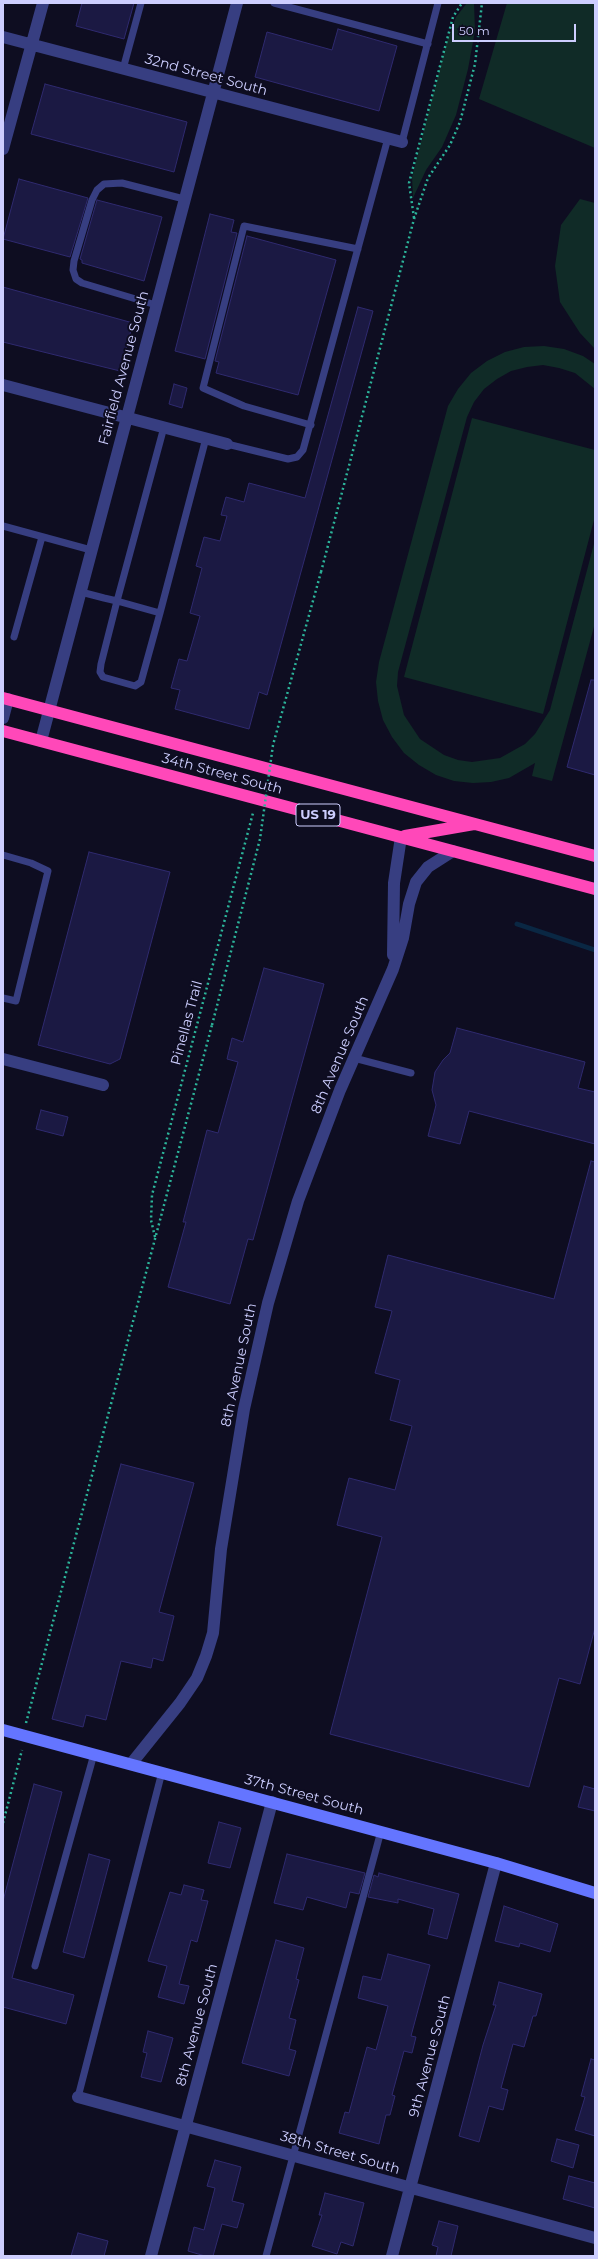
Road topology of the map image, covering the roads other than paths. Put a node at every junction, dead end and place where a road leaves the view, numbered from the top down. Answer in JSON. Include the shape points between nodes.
{"nodes":[{"id":1,"x":42,"y":3,"type":"edge"},
{"id":2,"x":141,"y":3,"type":"edge"},
{"id":3,"x":237,"y":3,"type":"edge"},
{"id":4,"x":274,"y":3,"type":"edge"},
{"id":5,"x":438,"y":3,"type":"edge"},
{"id":6,"x":3,"y":37,"type":"edge"},
{"id":7,"x":428,"y":44,"type":"junction"},
{"id":8,"x":31,"y":45,"type":"junction"},
{"id":9,"x":123,"y":69,"type":"junction"},
{"id":10,"x":213,"y":92,"type":"junction"},
{"id":11,"x":388,"y":138,"type":"junction"},
{"id":12,"x":402,"y":142,"type":"joint"},
{"id":13,"x":3,"y":150,"type":"edge"},
{"id":14,"x":184,"y":199,"type":"junction"},
{"id":15,"x":358,"y":249,"type":"junction"},
{"id":16,"x":156,"y":304,"type":"junction"},
{"id":17,"x":3,"y":385,"type":"edge"},
{"id":18,"x":126,"y":417,"type":"junction"},
{"id":19,"x":311,"y":425,"type":"junction"},
{"id":20,"x":164,"y":427,"type":"junction"},
{"id":21,"x":206,"y":438,"type":"junction"},
{"id":22,"x":227,"y":444,"type":"joint"},
{"id":23,"x":3,"y":526,"type":"edge"},
{"id":24,"x":42,"y":537,"type":"junction"},
{"id":25,"x":91,"y":550,"type":"junction"},
{"id":26,"x":81,"y":592,"type":"junction"},
{"id":27,"x":117,"y":601,"type":"junction"},
{"id":28,"x":160,"y":613,"type":"junction"},
{"id":29,"x":14,"y":637,"type":"dead end"},
{"id":30,"x":6,"y":698,"type":"edge"},
{"id":31,"x":49,"y":710,"type":"junction"},
{"id":32,"x":3,"y":718,"type":"edge"},
{"id":33,"x":3,"y":731,"type":"edge"},
{"id":34,"x":41,"y":742,"type":"junction"},
{"id":35,"x":477,"y":823,"type":"junction"},
{"id":36,"x":400,"y":837,"type":"junction"},
{"id":37,"x":453,"y":851,"type":"junction"},
{"id":38,"x":3,"y":855,"type":"edge"},
{"id":39,"x":595,"y":856,"type":"edge"},
{"id":40,"x":595,"y":889,"type":"edge"},
{"id":41,"x":393,"y":969,"type":"junction"},
{"id":42,"x":3,"y":998,"type":"edge"},
{"id":43,"x":354,"y":1058,"type":"junction"},
{"id":44,"x":3,"y":1059,"type":"edge"},
{"id":45,"x":411,"y":1074,"type":"dead end"},
{"id":46,"x":103,"y":1085,"type":"dead end"},
{"id":47,"x":3,"y":1730,"type":"edge"},
{"id":48,"x":94,"y":1754,"type":"junction"},
{"id":49,"x":131,"y":1764,"type":"junction"},
{"id":50,"x":162,"y":1772,"type":"junction"},
{"id":51,"x":272,"y":1802,"type":"junction"},
{"id":52,"x":381,"y":1831,"type":"junction"},
{"id":53,"x":496,"y":1863,"type":"junction"},
{"id":54,"x":595,"y":1893,"type":"edge"},
{"id":55,"x":35,"y":1966,"type":"dead end"},
{"id":56,"x":78,"y":2097,"type":"joint"},
{"id":57,"x":186,"y":2125,"type":"junction"},
{"id":58,"x":293,"y":2155,"type":"junction"},
{"id":59,"x":411,"y":2188,"type":"junction"},
{"id":60,"x":595,"y":2238,"type":"edge"},
{"id":61,"x":151,"y":2256,"type":"edge"},
{"id":62,"x":266,"y":2256,"type":"edge"},
{"id":63,"x":392,"y":2256,"type":"edge"}],
"edges":[{"from":1,"to":8,"type":"street"},
{"from":2,"to":9,"type":"lane"},
{"from":3,"to":10,"type":"street","name":"Fairfield Avenue South"},
{"from":4,"to":7,"type":"lane"},
{"from":5,"to":7,"type":"lane"},
{"from":6,"to":8,"type":"street","name":"32nd Street South"},
{"from":7,"to":12,"type":"lane"},
{"from":8,"to":9,"type":"street","name":"32nd Street South"},
{"from":8,"to":13,"type":"street"},
{"from":9,"to":10,"type":"street","name":"32nd Street South"},
{"from":10,"to":11,"type":"street","name":"32nd Street South"},
{"from":10,"to":14,"type":"street","name":"Fairfield Avenue South"},
{"from":11,"to":12,"type":"street","name":"32nd Street South"},
{"from":11,"to":15,"type":"lane"},
{"from":14,"to":16,"type":"street","name":"Fairfield Avenue South"},
{"from":14,"to":16,"type":"lane","via":[[122,183],[104,184],[92,200],[74,260],[73,270],[76,279],[82,283]]},
{"from":15,"to":19,"type":"lane"},
{"from":15,"to":19,"type":"lane","via":[[244,226],[203,388],[244,406]]},
{"from":16,"to":18,"type":"street","name":"Fairfield Avenue South"},
{"from":17,"to":18,"type":"street"},
{"from":18,"to":20,"type":"street"},
{"from":18,"to":25,"type":"street","name":"Fairfield Avenue South"},
{"from":19,"to":22,"type":"lane","via":[[303,450],[297,457],[288,459]]},
{"from":20,"to":21,"type":"street"},
{"from":20,"to":27,"type":"lane"},
{"from":21,"to":22,"type":"street"},
{"from":21,"to":28,"type":"lane"},
{"from":23,"to":24,"type":"lane"},
{"from":24,"to":25,"type":"lane"},
{"from":24,"to":29,"type":"lane"},
{"from":25,"to":26,"type":"street","name":"Fairfield Avenue South"},
{"from":26,"to":27,"type":"lane"},
{"from":26,"to":31,"type":"street","name":"Fairfield Avenue South"},
{"from":27,"to":28,"type":"lane"},
{"from":27,"to":28,"type":"lane","via":[[100,672],[103,677],[130,686],[141,682]]},
{"from":30,"to":31,"type":"highway","name":"34th Street South","number":"US 19"},
{"from":30,"to":32,"type":"street"},
{"from":31,"to":34,"type":"street","name":"Fairfield Avenue South"},
{"from":31,"to":35,"type":"highway","name":"34th Street South","number":"US 19"},
{"from":33,"to":34,"type":"highway","name":"34th Street South","number":"US 19"},
{"from":34,"to":36,"type":"highway","name":"34th Street South","number":"US 19"},
{"from":35,"to":36,"type":"highway"},
{"from":35,"to":39,"type":"highway","name":"34th Street South","number":"US 19"},
{"from":36,"to":37,"type":"highway","name":"34th Street South","number":"US 19"},
{"from":36,"to":41,"type":"street","name":"8th Avenue South","via":[[394,883]]},
{"from":37,"to":40,"type":"highway","name":"34th Street South","number":"US 19"},
{"from":37,"to":41,"type":"street","name":"8th Avenue South","via":[[428,867],[416,882]]},
{"from":38,"to":42,"type":"lane","via":[[32,863],[48,871],[16,1002]]},
{"from":41,"to":43,"type":"street","name":"8th Avenue South"},
{"from":43,"to":45,"type":"lane"},
{"from":43,"to":49,"type":"street","name":"8th Avenue South","via":[[298,1201],[268,1304],[234,1465],[221,1549],[213,1633],[206,1656],[197,1678],[180,1703]]},
{"from":44,"to":46,"type":"street"},
{"from":47,"to":48,"type":"street","name":"37th Street South"},
{"from":48,"to":49,"type":"street","name":"37th Street South"},
{"from":48,"to":55,"type":"lane"},
{"from":49,"to":50,"type":"street","name":"37th Street South"},
{"from":50,"to":51,"type":"street","name":"37th Street South"},
{"from":50,"to":56,"type":"lane"},
{"from":51,"to":52,"type":"street","name":"37th Street South"},
{"from":51,"to":57,"type":"street","name":"8th Avenue South"},
{"from":52,"to":53,"type":"street","name":"37th Street South"},
{"from":52,"to":58,"type":"lane"},
{"from":53,"to":54,"type":"street","name":"37th Street South"},
{"from":53,"to":59,"type":"street","name":"9th Avenue South"},
{"from":56,"to":57,"type":"street","name":"38th Street South"},
{"from":57,"to":58,"type":"street","name":"38th Street South"},
{"from":57,"to":61,"type":"street","name":"8th Avenue South"},
{"from":58,"to":59,"type":"street","name":"38th Street South"},
{"from":58,"to":62,"type":"lane"},
{"from":59,"to":60,"type":"street","name":"38th Street South"},
{"from":59,"to":63,"type":"street","name":"9th Avenue South"}]}
